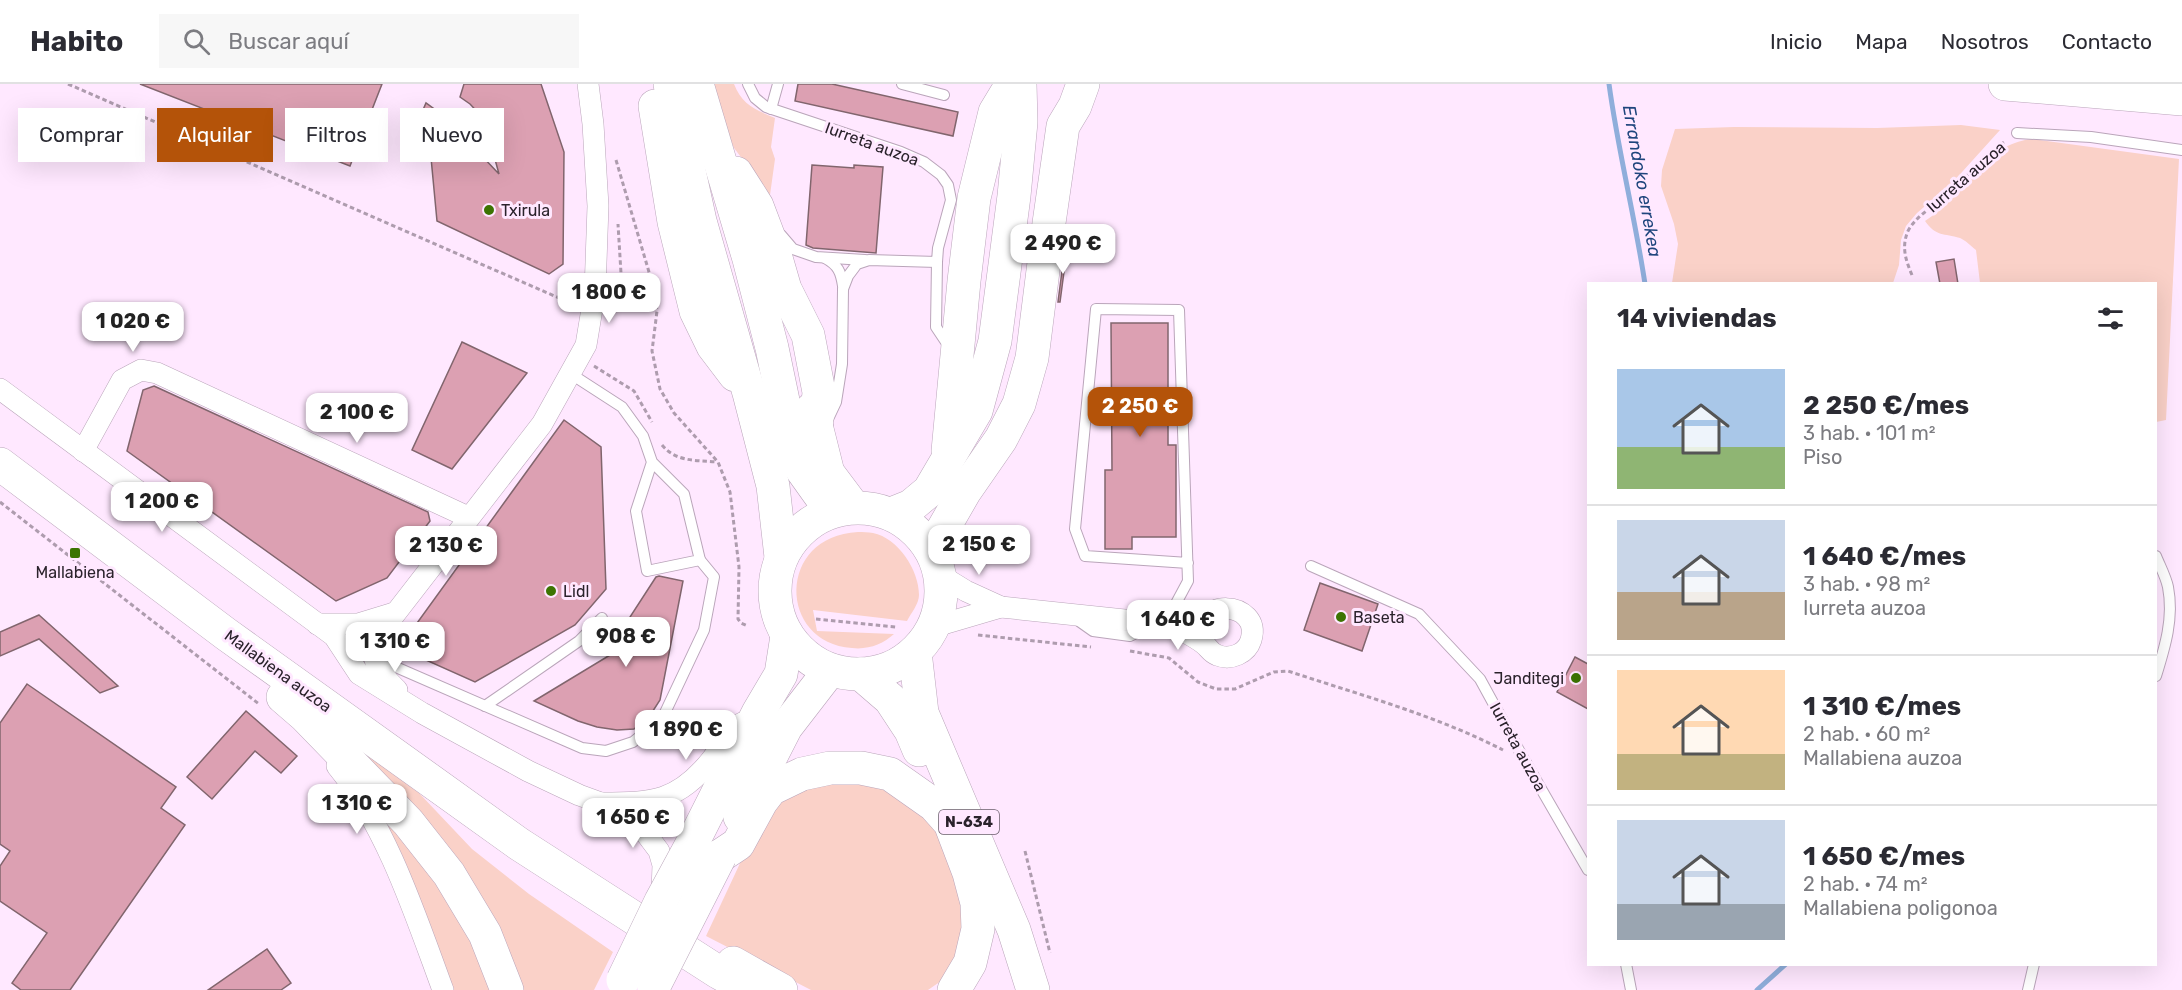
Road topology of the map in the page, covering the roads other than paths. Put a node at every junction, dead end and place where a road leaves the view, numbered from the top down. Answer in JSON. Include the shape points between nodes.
{"nodes":[{"id":1,"x":588,"y":84,"type":"edge"},
{"id":2,"x":697,"y":84,"type":"edge"},
{"id":3,"x":748,"y":84,"type":"edge"},
{"id":4,"x":778,"y":84,"type":"edge"},
{"id":5,"x":902,"y":84,"type":"edge"},
{"id":6,"x":1018,"y":84,"type":"edge"},
{"id":7,"x":2005,"y":84,"type":"edge"},
{"id":8,"x":944,"y":95,"type":"dead end"},
{"id":9,"x":2182,"y":99,"type":"edge"},
{"id":10,"x":1074,"y":105,"type":"edge"},
{"id":11,"x":771,"y":109,"type":"junction"},
{"id":12,"x":673,"y":123,"type":"edge"},
{"id":13,"x":2017,"y":133,"type":"road end"},
{"id":14,"x":2182,"y":150,"type":"edge"},
{"id":15,"x":756,"y":206,"type":"junction"},
{"id":16,"x":823,"y":257,"type":"junction"},
{"id":17,"x":869,"y":260,"type":"junction"},
{"id":18,"x":937,"y":262,"type":"junction"},
{"id":19,"x":843,"y":289,"type":"junction"},
{"id":20,"x":792,"y":358,"type":"junction"},
{"id":21,"x":957,"y":358,"type":"junction"},
{"id":22,"x":571,"y":374,"type":"junction"},
{"id":23,"x":0,"y":389,"type":"edge"},
{"id":24,"x":817,"y":432,"type":"junction"},
{"id":25,"x":83,"y":450,"type":"junction"},
{"id":26,"x":652,"y":462,"type":"junction"},
{"id":27,"x":947,"y":462,"type":"junction"},
{"id":28,"x":0,"y":464,"type":"edge"},
{"id":29,"x":845,"y":509,"type":"junction"},
{"id":30,"x":891,"y":514,"type":"junction"},
{"id":31,"x":69,"y":516,"type":"junction"},
{"id":32,"x":468,"y":517,"type":"junction"},
{"id":33,"x":939,"y":550,"type":"junction"},
{"id":34,"x":781,"y":557,"type":"junction"},
{"id":35,"x":2157,"y":558,"type":"edge"},
{"id":36,"x":700,"y":560,"type":"junction"},
{"id":37,"x":1188,"y":563,"type":"junction"},
{"id":38,"x":1311,"y":566,"type":"dead end"},
{"id":39,"x":1001,"y":607,"type":"junction"},
{"id":40,"x":394,"y":613,"type":"junction"},
{"id":41,"x":602,"y":618,"type":"dead end"},
{"id":42,"x":1205,"y":620,"type":"junction"},
{"id":43,"x":317,"y":624,"type":"junction"},
{"id":44,"x":1164,"y":624,"type":"junction"},
{"id":45,"x":915,"y":635,"type":"junction"},
{"id":46,"x":787,"y":636,"type":"junction"},
{"id":47,"x":1205,"y":644,"type":"junction"},
{"id":48,"x":374,"y":651,"type":"junction"},
{"id":49,"x":845,"y":672,"type":"junction"},
{"id":50,"x":2157,"y":673,"type":"edge"},
{"id":51,"x":266,"y":696,"type":"junction"},
{"id":52,"x":485,"y":706,"type":"junction"},
{"id":53,"x":422,"y":712,"type":"junction"},
{"id":54,"x":758,"y":713,"type":"junction"},
{"id":55,"x":601,"y":803,"type":"junction"},
{"id":56,"x":950,"y":823,"type":"junction"},
{"id":57,"x":707,"y":848,"type":"junction"},
{"id":58,"x":1587,"y":868,"type":"edge"},
{"id":59,"x":560,"y":872,"type":"junction"},
{"id":60,"x":661,"y":901,"type":"junction"},
{"id":61,"x":1626,"y":966,"type":"edge"},
{"id":62,"x":2034,"y":966,"type":"edge"},
{"id":63,"x":637,"y":987,"type":"edge"},
{"id":64,"x":443,"y":990,"type":"edge"},
{"id":65,"x":507,"y":990,"type":"edge"},
{"id":66,"x":750,"y":990,"type":"edge"},
{"id":67,"x":782,"y":990,"type":"edge"},
{"id":68,"x":954,"y":990,"type":"edge"},
{"id":69,"x":1033,"y":990,"type":"edge"},
{"id":70,"x":1631,"y":990,"type":"edge"},
{"id":71,"x":2028,"y":990,"type":"edge"}],
"edges":[{"from":1,"to":22,"type":"street","via":[[598,206],[596,291],[586,345]]},
{"from":2,"to":12,"type":"main road"},
{"from":3,"to":11,"type":"lane","name":"Iurreta auzoa","via":[[755,98]]},
{"from":4,"to":11,"type":"lane"},
{"from":5,"to":8,"type":"lane"},
{"from":6,"to":21,"type":"main road","via":[[995,112],[974,198]]},
{"from":6,"to":27,"type":"main road","via":[[971,402]]},
{"from":7,"to":9,"type":"main road"},
{"from":10,"to":33,"type":"main road","via":[[1048,335],[1032,401],[1003,454],[959,510]]},
{"from":11,"to":18,"type":"lane","name":"Iurreta auzoa","via":[[901,152],[941,175],[951,200]]},
{"from":12,"to":15,"type":"main road","via":[[742,179]]},
{"from":12,"to":20,"type":"main road","via":[[749,259]]},
{"from":12,"to":34,"type":"main road","via":[[773,486]]},
{"from":13,"to":14,"type":"lane","name":"Iurreta auzoa","via":[[2091,137]]},
{"from":15,"to":16,"type":"lane","via":[[793,249]]},
{"from":15,"to":20,"type":"main road","via":[[797,315]]},
{"from":16,"to":17,"type":"lane"},
{"from":16,"to":19,"type":"lane","via":[[835,263],[842,275]]},
{"from":17,"to":18,"type":"lane"},
{"from":17,"to":19,"type":"lane","via":[[857,264]]},
{"from":18,"to":21,"type":"lane","name":"Iurreta auzoa","via":[[936,327]]},
{"from":19,"to":24,"type":"lane","via":[[842,364],[836,402]]},
{"from":20,"to":24,"type":"main road"},
{"from":20,"to":29,"type":"main road","via":[[786,416],[802,470],[822,498]]},
{"from":21,"to":27,"type":"main road"},
{"from":22,"to":26,"type":"lane","via":[[622,406],[644,436]]},
{"from":22,"to":32,"type":"street","via":[[542,424]]},
{"from":23,"to":25,"type":"street"},
{"from":24,"to":29,"type":"main road","via":[[828,473]]},
{"from":25,"to":32,"type":"street","via":[[122,380],[141,370],[157,373]]},
{"from":25,"to":43,"type":"street"},
{"from":26,"to":36,"type":"lane","via":[[684,494]]},
{"from":26,"to":36,"type":"lane","via":[[636,511],[647,571]]},
{"from":27,"to":30,"type":"main road","via":[[929,491],[911,506]]},
{"from":28,"to":31,"type":"main road","name":"Mallabiena auzoa"},
{"from":29,"to":30,"type":"main road","via":[[873,509]]},
{"from":29,"to":34,"type":"main road","via":[[813,520],[794,536]]},
{"from":30,"to":33,"type":"main road"},
{"from":31,"to":51,"type":"main road"},
{"from":31,"to":59,"type":"main road","name":"Mallabiena auzoa","via":[[226,634]]},
{"from":32,"to":40,"type":"street"},
{"from":33,"to":39,"type":"street","via":[[966,591]]},
{"from":33,"to":45,"type":"main road","via":[[941,602]]},
{"from":34,"to":46,"type":"main road","via":[[774,584],[775,602]]},
{"from":35,"to":50,"type":"lane","via":[[2168,585],[2170,609],[2168,636]]},
{"from":36,"to":52,"type":"lane","via":[[714,577],[704,630],[663,717],[633,742],[606,751],[582,748]]},
{"from":37,"to":37,"type":"lane","via":[[1179,310],[1096,309],[1075,529],[1085,556]]},
{"from":37,"to":44,"type":"lane","via":[[1188,581]]},
{"from":38,"to":58,"type":"lane","name":"Iurreta auzoa","via":[[1419,614],[1480,679]]},
{"from":39,"to":44,"type":"street"},
{"from":39,"to":45,"type":"street"},
{"from":40,"to":43,"type":"street","via":[[358,624]]},
{"from":40,"to":48,"type":"street"},
{"from":41,"to":52,"type":"lane","via":[[579,641]]},
{"from":42,"to":44,"type":"street"},
{"from":42,"to":47,"type":"street"},
{"from":42,"to":47,"type":"street","via":[[1217,609],[1233,608],[1246,617],[1252,632],[1247,648],[1233,657],[1217,655]]},
{"from":43,"to":53,"type":"street","via":[[334,636],[359,674]]},
{"from":44,"to":47,"type":"street"},
{"from":45,"to":49,"type":"main road","via":[[899,664],[880,671]]},
{"from":45,"to":69,"type":"main road","number":"N-634","via":[[922,712],[1014,930]]},
{"from":46,"to":49,"type":"main road","via":[[806,657]]},
{"from":46,"to":54,"type":"main road","via":[[781,674]]},
{"from":48,"to":52,"type":"lane","via":[[398,668]]},
{"from":48,"to":53,"type":"street","via":[[379,672]]},
{"from":49,"to":56,"type":"main road","via":[[890,699],[911,731]]},
{"from":49,"to":57,"type":"main road","via":[[786,727]]},
{"from":51,"to":64,"type":"street","via":[[346,777],[383,840]]},
{"from":51,"to":65,"type":"main road","via":[[305,716],[408,822],[449,874],[484,934]]},
{"from":53,"to":55,"type":"street","via":[[528,771]]},
{"from":54,"to":55,"type":"street","via":[[739,724],[697,778],[674,793],[645,803]]},
{"from":54,"to":57,"type":"main road"},
{"from":55,"to":60,"type":"street","via":[[641,827],[659,851],[663,865]]},
{"from":56,"to":57,"type":"main road","via":[[934,805],[890,774],[861,768],[830,768],[802,774],[771,789],[738,844]]},
{"from":56,"to":68,"type":"main road","via":[[977,903],[978,929],[970,963]]},
{"from":57,"to":60,"type":"main road","bridge":true},
{"from":57,"to":63,"type":"main road","bridge":true},
{"from":59,"to":66,"type":"main road"},
{"from":59,"to":67,"type":"main road","via":[[629,902]]},
{"from":60,"to":63,"type":"main road","bridge":true},
{"from":61,"to":70,"type":"lane"},
{"from":62,"to":71,"type":"lane"}]}
